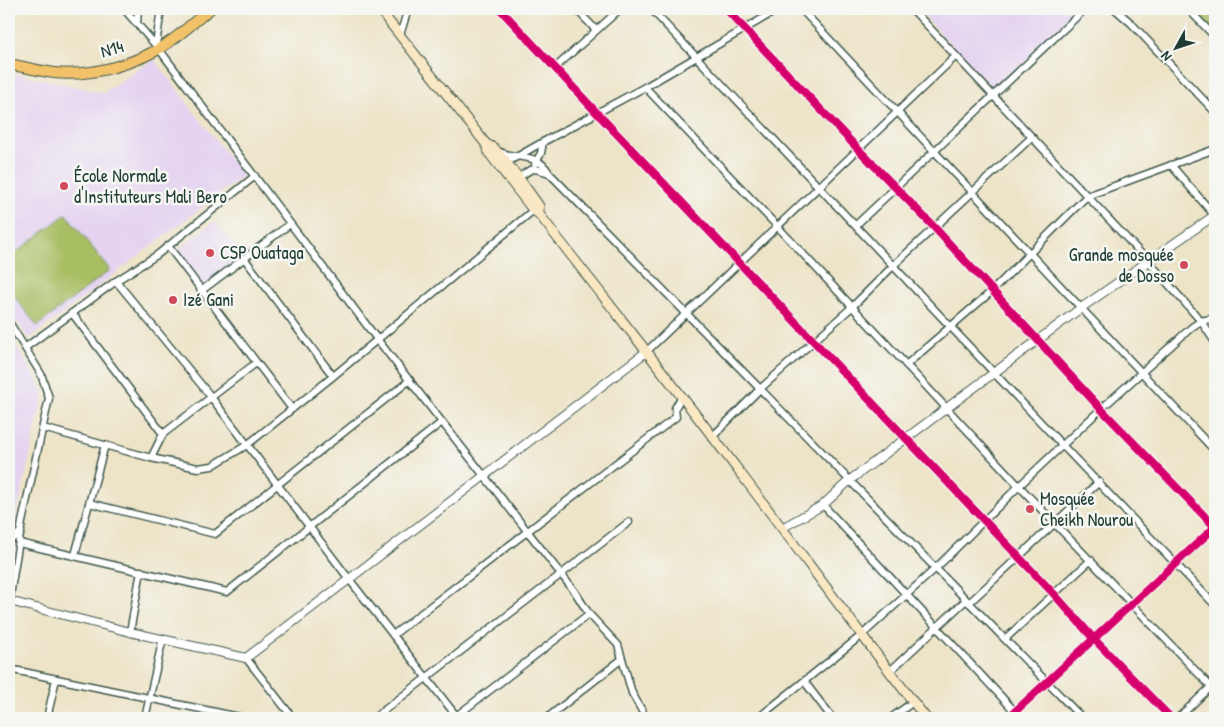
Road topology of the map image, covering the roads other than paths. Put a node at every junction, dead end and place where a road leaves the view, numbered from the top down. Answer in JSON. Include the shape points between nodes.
{"nodes":[{"id":1,"x":124,"y":9,"type":"edge"},
{"id":2,"x":138,"y":9,"type":"edge"},
{"id":3,"x":161,"y":9,"type":"edge"},
{"id":4,"x":210,"y":9,"type":"edge"},
{"id":5,"x":379,"y":9,"type":"edge"},
{"id":6,"x":408,"y":9,"type":"edge"},
{"id":7,"x":500,"y":9,"type":"edge"},
{"id":8,"x":576,"y":9,"type":"edge"},
{"id":9,"x":620,"y":9,"type":"edge"},
{"id":10,"x":651,"y":9,"type":"edge"},
{"id":11,"x":726,"y":9,"type":"edge"},
{"id":12,"x":779,"y":9,"type":"edge"},
{"id":13,"x":801,"y":9,"type":"edge"},
{"id":14,"x":912,"y":9,"type":"edge"},
{"id":15,"x":1085,"y":9,"type":"edge"},
{"id":16,"x":1115,"y":9,"type":"edge"},
{"id":17,"x":1188,"y":9,"type":"edge"},
{"id":18,"x":137,"y":24,"type":"junction"},
{"id":19,"x":745,"y":29,"type":"junction"},
{"id":20,"x":596,"y":30,"type":"junction"},
{"id":21,"x":400,"y":35,"type":"junction"},
{"id":22,"x":1215,"y":37,"type":"edge"},
{"id":23,"x":158,"y":47,"type":"junction"},
{"id":24,"x":956,"y":56,"type":"junction"},
{"id":25,"x":697,"y":57,"type":"junction"},
{"id":26,"x":9,"y":64,"type":"edge"},
{"id":27,"x":556,"y":68,"type":"junction"},
{"id":28,"x":645,"y":87,"type":"junction"},
{"id":29,"x":993,"y":96,"type":"junction"},
{"id":30,"x":897,"y":112,"type":"junction"},
{"id":31,"x":1215,"y":112,"type":"edge"},
{"id":32,"x":597,"y":113,"type":"junction"},
{"id":33,"x":1032,"y":137,"type":"junction"},
{"id":34,"x":543,"y":142,"type":"junction"},
{"id":35,"x":490,"y":146,"type":"junction"},
{"id":36,"x":1215,"y":149,"type":"edge"},
{"id":37,"x":858,"y":150,"type":"junction"},
{"id":38,"x":934,"y":151,"type":"junction"},
{"id":39,"x":520,"y":156,"type":"junction"},
{"id":40,"x":540,"y":160,"type":"junction"},
{"id":41,"x":503,"y":165,"type":"junction"},
{"id":42,"x":1171,"y":165,"type":"junction"},
{"id":43,"x":532,"y":169,"type":"junction"},
{"id":44,"x":549,"y":173,"type":"junction"},
{"id":45,"x":255,"y":176,"type":"junction"},
{"id":46,"x":515,"y":180,"type":"junction"},
{"id":47,"x":819,"y":186,"type":"junction"},
{"id":48,"x":895,"y":188,"type":"junction"},
{"id":49,"x":973,"y":192,"type":"junction"},
{"id":50,"x":1087,"y":196,"type":"junction"},
{"id":51,"x":537,"y":210,"type":"junction"},
{"id":52,"x":1215,"y":216,"type":"edge"},
{"id":53,"x":290,"y":224,"type":"junction"},
{"id":54,"x":856,"y":225,"type":"junction"},
{"id":55,"x":777,"y":226,"type":"junction"},
{"id":56,"x":934,"y":227,"type":"junction"},
{"id":57,"x":168,"y":246,"type":"junction"},
{"id":58,"x":1031,"y":254,"type":"junction"},
{"id":59,"x":244,"y":258,"type":"junction"},
{"id":60,"x":740,"y":262,"type":"junction"},
{"id":61,"x":1148,"y":262,"type":"junction"},
{"id":62,"x":894,"y":264,"type":"junction"},
{"id":63,"x":116,"y":281,"type":"junction"},
{"id":64,"x":201,"y":291,"type":"junction"},
{"id":65,"x":992,"y":291,"type":"junction"},
{"id":66,"x":852,"y":307,"type":"junction"},
{"id":67,"x":1081,"y":308,"type":"junction"},
{"id":68,"x":72,"y":313,"type":"junction"},
{"id":69,"x":686,"y":314,"type":"junction"},
{"id":70,"x":1215,"y":318,"type":"edge"},
{"id":71,"x":1201,"y":321,"type":"junction"},
{"id":72,"x":9,"y":322,"type":"edge"},
{"id":73,"x":951,"y":326,"type":"junction"},
{"id":74,"x":377,"y":340,"type":"junction"},
{"id":75,"x":813,"y":340,"type":"junction"},
{"id":76,"x":1037,"y":340,"type":"junction"},
{"id":77,"x":1215,"y":342,"type":"edge"},
{"id":78,"x":26,"y":347,"type":"junction"},
{"id":79,"x":646,"y":352,"type":"junction"},
{"id":80,"x":256,"y":363,"type":"junction"},
{"id":81,"x":906,"y":365,"type":"junction"},
{"id":82,"x":994,"y":372,"type":"junction"},
{"id":83,"x":1142,"y":372,"type":"junction"},
{"id":84,"x":334,"y":376,"type":"junction"},
{"id":85,"x":410,"y":380,"type":"junction"},
{"id":86,"x":760,"y":389,"type":"junction"},
{"id":87,"x":682,"y":396,"type":"junction"},
{"id":88,"x":211,"y":398,"type":"junction"},
{"id":89,"x":947,"y":408,"type":"junction"},
{"id":90,"x":292,"y":409,"type":"junction"},
{"id":91,"x":1101,"y":409,"type":"junction"},
{"id":92,"x":442,"y":422,"type":"junction"},
{"id":93,"x":43,"y":428,"type":"junction"},
{"id":94,"x":163,"y":434,"type":"junction"},
{"id":95,"x":713,"y":436,"type":"junction"},
{"id":96,"x":906,"y":439,"type":"junction"},
{"id":97,"x":105,"y":445,"type":"junction"},
{"id":98,"x":247,"y":445,"type":"junction"},
{"id":99,"x":1063,"y":446,"type":"junction"},
{"id":100,"x":1215,"y":451,"type":"edge"},
{"id":101,"x":151,"y":458,"type":"junction"},
{"id":102,"x":484,"y":475,"type":"junction"},
{"id":103,"x":850,"y":480,"type":"junction"},
{"id":104,"x":1099,"y":482,"type":"junction"},
{"id":105,"x":277,"y":485,"type":"junction"},
{"id":106,"x":1020,"y":486,"type":"junction"},
{"id":107,"x":89,"y":503,"type":"junction"},
{"id":108,"x":824,"y":505,"type":"junction"},
{"id":109,"x":629,"y":522,"type":"dead end"},
{"id":110,"x":1055,"y":522,"type":"junction"},
{"id":111,"x":984,"y":523,"type":"junction"},
{"id":112,"x":310,"y":528,"type":"junction"},
{"id":113,"x":782,"y":528,"type":"junction"},
{"id":114,"x":21,"y":532,"type":"junction"},
{"id":115,"x":528,"y":532,"type":"junction"},
{"id":116,"x":9,"y":541,"type":"edge"},
{"id":117,"x":19,"y":543,"type":"junction"},
{"id":118,"x":75,"y":556,"type":"junction"},
{"id":119,"x":1018,"y":557,"type":"junction"},
{"id":120,"x":1091,"y":560,"type":"junction"},
{"id":121,"x":1176,"y":564,"type":"junction"},
{"id":122,"x":935,"y":570,"type":"junction"},
{"id":123,"x":141,"y":571,"type":"junction"},
{"id":124,"x":561,"y":574,"type":"junction"},
{"id":125,"x":348,"y":579,"type":"junction"},
{"id":126,"x":1054,"y":594,"type":"junction"},
{"id":127,"x":906,"y":595,"type":"junction"},
{"id":128,"x":9,"y":601,"type":"edge"},
{"id":129,"x":968,"y":602,"type":"junction"},
{"id":130,"x":1132,"y":603,"type":"junction"},
{"id":131,"x":1215,"y":605,"type":"edge"},
{"id":132,"x":589,"y":614,"type":"junction"},
{"id":133,"x":937,"y":627,"type":"junction"},
{"id":134,"x":130,"y":632,"type":"junction"},
{"id":135,"x":392,"y":635,"type":"junction"},
{"id":136,"x":862,"y":635,"type":"junction"},
{"id":137,"x":163,"y":638,"type":"junction"},
{"id":138,"x":1093,"y":638,"type":"junction"},
{"id":139,"x":1005,"y":639,"type":"junction"},
{"id":140,"x":246,"y":658,"type":"junction"},
{"id":141,"x":622,"y":659,"type":"junction"},
{"id":142,"x":9,"y":669,"type":"edge"},
{"id":143,"x":889,"y":672,"type":"junction"},
{"id":144,"x":426,"y":678,"type":"junction"},
{"id":145,"x":56,"y":679,"type":"junction"},
{"id":146,"x":804,"y":681,"type":"junction"},
{"id":147,"x":1046,"y":682,"type":"junction"},
{"id":148,"x":1214,"y":687,"type":"edge"},
{"id":149,"x":150,"y":699,"type":"junction"},
{"id":150,"x":913,"y":702,"type":"junction"},
{"id":151,"x":1015,"y":712,"type":"junction"},
{"id":152,"x":47,"y":718,"type":"edge"},
{"id":153,"x":145,"y":718,"type":"edge"},
{"id":154,"x":244,"y":718,"type":"edge"},
{"id":155,"x":293,"y":718,"type":"edge"},
{"id":156,"x":374,"y":718,"type":"edge"},
{"id":157,"x":456,"y":718,"type":"edge"},
{"id":158,"x":547,"y":718,"type":"edge"},
{"id":159,"x":646,"y":718,"type":"edge"},
{"id":160,"x":758,"y":718,"type":"edge"},
{"id":161,"x":832,"y":718,"type":"edge"},
{"id":162,"x":891,"y":718,"type":"edge"},
{"id":163,"x":926,"y":718,"type":"edge"},
{"id":164,"x":1008,"y":718,"type":"edge"},
{"id":165,"x":1021,"y":718,"type":"edge"},
{"id":166,"x":1082,"y":718,"type":"edge"},
{"id":167,"x":1171,"y":718,"type":"edge"},
{"id":168,"x":1178,"y":718,"type":"edge"}],
"edges":[{"from":1,"to":18,"type":"street"},
{"from":2,"to":18,"type":"street"},
{"from":3,"to":23,"type":"street"},
{"from":4,"to":23,"type":"main road","name":"N14"},
{"from":5,"to":21,"type":"main road"},
{"from":6,"to":21,"type":"street"},
{"from":7,"to":27,"type":"street"},
{"from":8,"to":20,"type":"street"},
{"from":9,"to":20,"type":"street"},
{"from":10,"to":25,"type":"street"},
{"from":11,"to":19,"type":"street"},
{"from":12,"to":19,"type":"street"},
{"from":13,"to":30,"type":"street"},
{"from":14,"to":24,"type":"street"},
{"from":15,"to":29,"type":"street"},
{"from":16,"to":31,"type":"street"},
{"from":17,"to":22,"type":"street"},
{"from":18,"to":23,"type":"street"},
{"from":19,"to":25,"type":"street"},
{"from":19,"to":37,"type":"street"},
{"from":20,"to":27,"type":"street"},
{"from":21,"to":35,"type":"main road"},
{"from":23,"to":26,"type":"main road","name":"N14","via":[[127,64],[85,73],[55,73]]},
{"from":23,"to":45,"type":"street"},
{"from":24,"to":29,"type":"street"},
{"from":24,"to":30,"type":"street"},
{"from":25,"to":28,"type":"street"},
{"from":25,"to":47,"type":"street"},
{"from":27,"to":32,"type":"street"},
{"from":28,"to":32,"type":"street"},
{"from":28,"to":55,"type":"street"},
{"from":29,"to":33,"type":"street"},
{"from":29,"to":38,"type":"street"},
{"from":30,"to":37,"type":"street"},
{"from":30,"to":38,"type":"street"},
{"from":32,"to":34,"type":"street"},
{"from":32,"to":60,"type":"street"},
{"from":33,"to":49,"type":"street"},
{"from":33,"to":50,"type":"street"},
{"from":34,"to":39,"type":"street"},
{"from":34,"to":40,"type":"street"},
{"from":35,"to":39,"type":"street","via":[[508,155]]},
{"from":35,"to":41,"type":"main road"},
{"from":36,"to":42,"type":"street"},
{"from":37,"to":47,"type":"street"},
{"from":37,"to":48,"type":"street"},
{"from":38,"to":48,"type":"street"},
{"from":38,"to":49,"type":"street"},
{"from":39,"to":40,"type":"street"},
{"from":39,"to":41,"type":"street"},
{"from":40,"to":43,"type":"street"},
{"from":40,"to":44,"type":"street"},
{"from":41,"to":46,"type":"main road"},
{"from":42,"to":50,"type":"street"},
{"from":42,"to":52,"type":"street"},
{"from":43,"to":44,"type":"street"},
{"from":43,"to":46,"type":"street"},
{"from":44,"to":69,"type":"street"},
{"from":45,"to":53,"type":"street"},
{"from":45,"to":57,"type":"street"},
{"from":46,"to":51,"type":"main road"},
{"from":47,"to":54,"type":"street"},
{"from":47,"to":55,"type":"street"},
{"from":48,"to":54,"type":"street"},
{"from":48,"to":56,"type":"street"},
{"from":49,"to":56,"type":"street"},
{"from":49,"to":58,"type":"street"},
{"from":50,"to":58,"type":"street"},
{"from":50,"to":61,"type":"street"},
{"from":51,"to":74,"type":"street"},
{"from":51,"to":79,"type":"main road"},
{"from":52,"to":61,"type":"street"},
{"from":53,"to":59,"type":"street"},
{"from":53,"to":74,"type":"street"},
{"from":54,"to":62,"type":"street"},
{"from":55,"to":60,"type":"street"},
{"from":55,"to":66,"type":"street"},
{"from":56,"to":62,"type":"street"},
{"from":56,"to":65,"type":"street"},
{"from":57,"to":63,"type":"street"},
{"from":57,"to":64,"type":"street"},
{"from":58,"to":65,"type":"street"},
{"from":58,"to":67,"type":"street"},
{"from":59,"to":64,"type":"street"},
{"from":59,"to":84,"type":"street"},
{"from":60,"to":69,"type":"street"},
{"from":60,"to":75,"type":"street"},
{"from":61,"to":67,"type":"street"},
{"from":61,"to":71,"type":"street"},
{"from":62,"to":66,"type":"street"},
{"from":62,"to":73,"type":"street"},
{"from":63,"to":68,"type":"street"},
{"from":63,"to":88,"type":"street"},
{"from":64,"to":80,"type":"street"},
{"from":65,"to":73,"type":"street"},
{"from":65,"to":76,"type":"street"},
{"from":66,"to":75,"type":"street"},
{"from":66,"to":81,"type":"street"},
{"from":67,"to":76,"type":"street"},
{"from":67,"to":83,"type":"street"},
{"from":68,"to":78,"type":"street"},
{"from":68,"to":94,"type":"street"},
{"from":69,"to":79,"type":"street"},
{"from":69,"to":86,"type":"street"},
{"from":70,"to":71,"type":"street"},
{"from":71,"to":77,"type":"street"},
{"from":71,"to":83,"type":"street"},
{"from":72,"to":78,"type":"street"},
{"from":73,"to":81,"type":"street"},
{"from":73,"to":82,"type":"street"},
{"from":74,"to":84,"type":"street"},
{"from":74,"to":85,"type":"street"},
{"from":75,"to":86,"type":"street"},
{"from":75,"to":96,"type":"street"},
{"from":76,"to":82,"type":"street"},
{"from":76,"to":91,"type":"street"},
{"from":78,"to":93,"type":"street","via":[[41,374],[49,398]]},
{"from":79,"to":87,"type":"main road"},
{"from":79,"to":102,"type":"street"},
{"from":80,"to":88,"type":"street"},
{"from":80,"to":90,"type":"street"},
{"from":81,"to":89,"type":"street"},
{"from":82,"to":89,"type":"street"},
{"from":82,"to":99,"type":"street"},
{"from":83,"to":91,"type":"street"},
{"from":83,"to":100,"type":"street"},
{"from":84,"to":90,"type":"street"},
{"from":85,"to":92,"type":"street"},
{"from":85,"to":105,"type":"street"},
{"from":86,"to":95,"type":"street"},
{"from":86,"to":103,"type":"street"},
{"from":87,"to":95,"type":"main road"},
{"from":87,"to":115,"type":"street","via":[[675,408],[676,417]]},
{"from":88,"to":94,"type":"street"},
{"from":88,"to":98,"type":"street"},
{"from":89,"to":96,"type":"street"},
{"from":89,"to":106,"type":"street"},
{"from":90,"to":98,"type":"street"},
{"from":91,"to":99,"type":"street"},
{"from":91,"to":121,"type":"street","via":[[1215,527]]},
{"from":92,"to":102,"type":"street"},
{"from":92,"to":112,"type":"street"},
{"from":93,"to":97,"type":"street"},
{"from":93,"to":114,"type":"street"},
{"from":94,"to":101,"type":"street"},
{"from":95,"to":113,"type":"main road"},
{"from":96,"to":103,"type":"street"},
{"from":96,"to":111,"type":"street"},
{"from":97,"to":101,"type":"street"},
{"from":97,"to":107,"type":"street"},
{"from":98,"to":101,"type":"street","via":[[212,466],[198,468]]},
{"from":98,"to":105,"type":"street"},
{"from":99,"to":104,"type":"street"},
{"from":99,"to":106,"type":"street"},
{"from":102,"to":115,"type":"street"},
{"from":102,"to":125,"type":"street"},
{"from":103,"to":108,"type":"street"},
{"from":103,"to":122,"type":"street"},
{"from":104,"to":110,"type":"street"},
{"from":104,"to":121,"type":"street"},
{"from":105,"to":107,"type":"street","via":[[214,534]]},
{"from":105,"to":112,"type":"street"},
{"from":106,"to":110,"type":"street"},
{"from":106,"to":111,"type":"street"},
{"from":107,"to":118,"type":"street"},
{"from":108,"to":113,"type":"street"},
{"from":108,"to":127,"type":"street"},
{"from":109,"to":124,"type":"street"},
{"from":110,"to":119,"type":"street"},
{"from":110,"to":120,"type":"street"},
{"from":111,"to":119,"type":"street"},
{"from":111,"to":122,"type":"street"},
{"from":112,"to":123,"type":"street","via":[[227,592]]},
{"from":112,"to":125,"type":"street"},
{"from":113,"to":136,"type":"main road"},
{"from":114,"to":116,"type":"street"},
{"from":114,"to":117,"type":"street"},
{"from":115,"to":124,"type":"street"},
{"from":115,"to":135,"type":"street"},
{"from":117,"to":118,"type":"street"},
{"from":117,"to":128,"type":"street"},
{"from":118,"to":123,"type":"street"},
{"from":119,"to":126,"type":"street"},
{"from":119,"to":129,"type":"street"},
{"from":120,"to":126,"type":"street"},
{"from":120,"to":130,"type":"street"},
{"from":121,"to":130,"type":"street"},
{"from":121,"to":131,"type":"street"},
{"from":122,"to":127,"type":"street"},
{"from":122,"to":129,"type":"street"},
{"from":123,"to":134,"type":"street"},
{"from":124,"to":132,"type":"street"},
{"from":124,"to":144,"type":"street"},
{"from":125,"to":135,"type":"street"},
{"from":125,"to":140,"type":"street"},
{"from":126,"to":138,"type":"street"},
{"from":126,"to":139,"type":"street"},
{"from":127,"to":133,"type":"street"},
{"from":127,"to":136,"type":"street"},
{"from":128,"to":134,"type":"street"},
{"from":129,"to":133,"type":"street"},
{"from":129,"to":139,"type":"street"},
{"from":130,"to":138,"type":"street"},
{"from":130,"to":148,"type":"street"},
{"from":132,"to":141,"type":"street","via":[[618,645]]},
{"from":132,"to":157,"type":"street"},
{"from":133,"to":143,"type":"street"},
{"from":133,"to":151,"type":"street"},
{"from":134,"to":137,"type":"street"},
{"from":135,"to":144,"type":"street"},
{"from":136,"to":143,"type":"main road"},
{"from":136,"to":146,"type":"street"},
{"from":137,"to":140,"type":"street"},
{"from":137,"to":149,"type":"street"},
{"from":138,"to":147,"type":"street"},
{"from":138,"to":167,"type":"street"},
{"from":139,"to":147,"type":"street"},
{"from":140,"to":155,"type":"street"},
{"from":141,"to":158,"type":"street"},
{"from":141,"to":159,"type":"street","via":[[632,692]]},
{"from":142,"to":145,"type":"street"},
{"from":143,"to":150,"type":"main road"},
{"from":144,"to":156,"type":"street"},
{"from":144,"to":157,"type":"street"},
{"from":145,"to":149,"type":"street"},
{"from":145,"to":152,"type":"street"},
{"from":146,"to":160,"type":"street"},
{"from":146,"to":161,"type":"street"},
{"from":147,"to":151,"type":"street"},
{"from":147,"to":166,"type":"street"},
{"from":148,"to":168,"type":"street"},
{"from":149,"to":153,"type":"street"},
{"from":149,"to":154,"type":"street"},
{"from":150,"to":162,"type":"street"},
{"from":150,"to":163,"type":"main road"},
{"from":151,"to":164,"type":"street"},
{"from":151,"to":165,"type":"street"}]}
